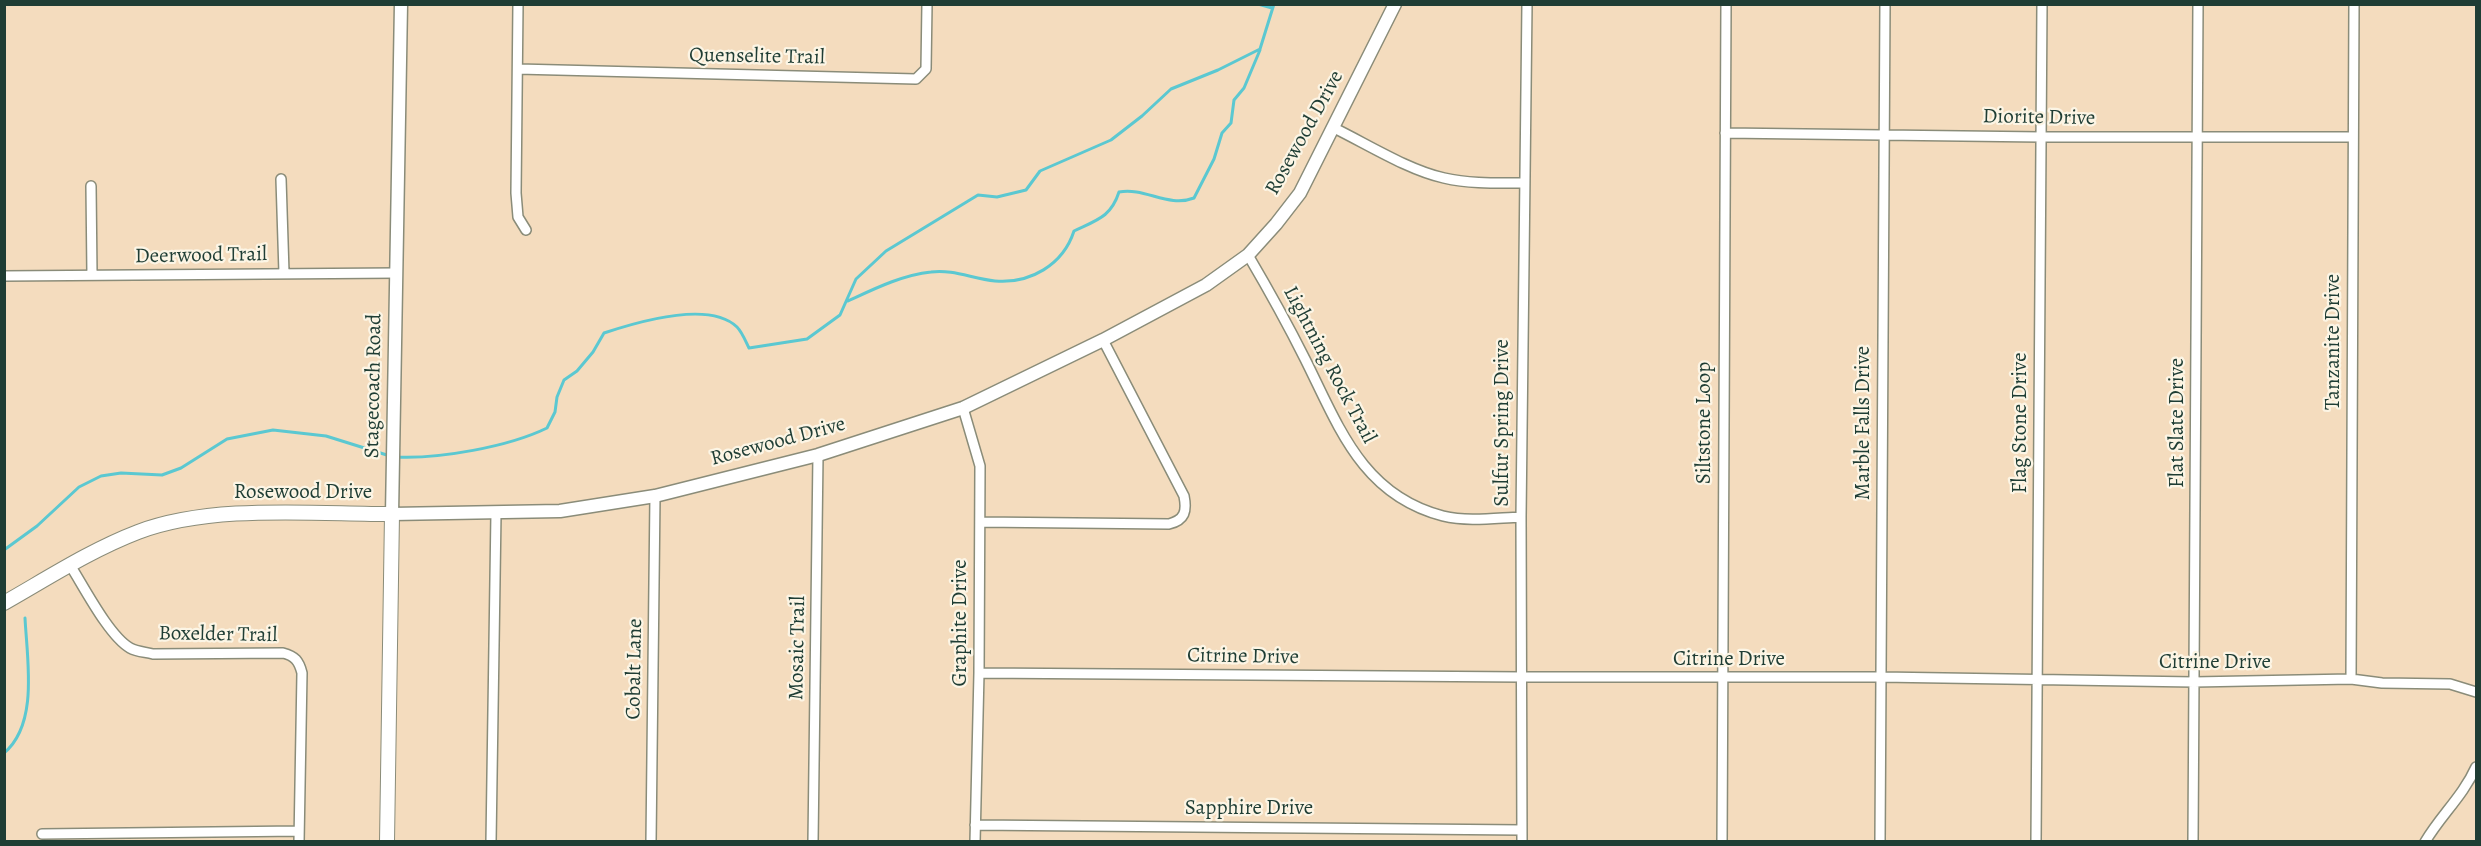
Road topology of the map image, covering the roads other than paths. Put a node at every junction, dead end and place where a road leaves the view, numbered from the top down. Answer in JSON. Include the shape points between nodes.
{"nodes":[{"id":1,"x":401,"y":4,"type":"edge"},
{"id":2,"x":518,"y":4,"type":"edge"},
{"id":3,"x":927,"y":4,"type":"edge"},
{"id":4,"x":1395,"y":4,"type":"edge"},
{"id":5,"x":1527,"y":4,"type":"edge"},
{"id":6,"x":1726,"y":4,"type":"edge"},
{"id":7,"x":1885,"y":4,"type":"edge"},
{"id":8,"x":2042,"y":4,"type":"edge"},
{"id":9,"x":2198,"y":4,"type":"edge"},
{"id":10,"x":2354,"y":4,"type":"edge"},
{"id":11,"x":518,"y":69,"type":"junction"},
{"id":12,"x":1334,"y":128,"type":"junction"},
{"id":13,"x":1725,"y":133,"type":"junction"},
{"id":14,"x":1883,"y":134,"type":"junction"},
{"id":15,"x":2041,"y":137,"type":"junction"},
{"id":16,"x":2198,"y":137,"type":"junction"},
{"id":17,"x":2353,"y":137,"type":"junction"},
{"id":18,"x":281,"y":179,"type":"dead end"},
{"id":19,"x":1523,"y":183,"type":"junction"},
{"id":20,"x":91,"y":186,"type":"dead end"},
{"id":21,"x":526,"y":230,"type":"dead end"},
{"id":22,"x":1248,"y":255,"type":"junction"},
{"id":23,"x":284,"y":273,"type":"junction"},
{"id":24,"x":397,"y":273,"type":"junction"},
{"id":25,"x":92,"y":275,"type":"junction"},
{"id":26,"x":4,"y":276,"type":"edge"},
{"id":27,"x":1103,"y":340,"type":"junction"},
{"id":28,"x":963,"y":408,"type":"junction"},
{"id":29,"x":818,"y":455,"type":"junction"},
{"id":30,"x":655,"y":496,"type":"junction"},
{"id":31,"x":496,"y":513,"type":"junction"},
{"id":32,"x":392,"y":514,"type":"junction"},
{"id":33,"x":1521,"y":517,"type":"junction"},
{"id":34,"x":980,"y":522,"type":"junction"},
{"id":35,"x":70,"y":565,"type":"junction"},
{"id":36,"x":4,"y":603,"type":"edge"},
{"id":37,"x":979,"y":673,"type":"junction"},
{"id":38,"x":1522,"y":677,"type":"junction"},
{"id":39,"x":1881,"y":677,"type":"junction"},
{"id":40,"x":1722,"y":678,"type":"junction"},
{"id":41,"x":2037,"y":679,"type":"junction"},
{"id":42,"x":2351,"y":679,"type":"junction"},
{"id":43,"x":2194,"y":682,"type":"junction"},
{"id":44,"x":2476,"y":692,"type":"edge"},
{"id":45,"x":2476,"y":767,"type":"edge"},
{"id":46,"x":975,"y":825,"type":"junction"},
{"id":47,"x":1522,"y":830,"type":"junction"},
{"id":48,"x":42,"y":834,"type":"dead end"},
{"id":49,"x":299,"y":836,"type":"edge"},
{"id":50,"x":387,"y":842,"type":"edge"},
{"id":51,"x":491,"y":842,"type":"edge"},
{"id":52,"x":651,"y":842,"type":"edge"},
{"id":53,"x":813,"y":842,"type":"edge"},
{"id":54,"x":975,"y":842,"type":"edge"},
{"id":55,"x":1522,"y":842,"type":"edge"},
{"id":56,"x":1722,"y":842,"type":"edge"},
{"id":57,"x":1880,"y":842,"type":"edge"},
{"id":58,"x":2036,"y":842,"type":"edge"},
{"id":59,"x":2193,"y":842,"type":"edge"},
{"id":60,"x":2424,"y":842,"type":"edge"}],
"edges":[{"from":1,"to":24,"type":"street","name":"Stagecoach Road"},
{"from":2,"to":11,"type":"street"},
{"from":3,"to":11,"type":"street","name":"Quenselite Trail","via":[[926,69],[916,80]]},
{"from":4,"to":12,"type":"street","name":"Rosewood Drive"},
{"from":5,"to":19,"type":"street","name":"Sulfur Spring Drive"},
{"from":6,"to":13,"type":"street","name":"Siltstone Loop"},
{"from":7,"to":14,"type":"street","name":"Marble Falls Drive"},
{"from":8,"to":15,"type":"street","name":"Flag Stone Drive"},
{"from":9,"to":16,"type":"street","name":"Flat Slate Drive"},
{"from":10,"to":17,"type":"street","name":"Tanzanite Drive"},
{"from":11,"to":21,"type":"street","via":[[516,193],[518,217]]},
{"from":12,"to":19,"type":"street","via":[[1442,178]]},
{"from":12,"to":22,"type":"street","name":"Rosewood Drive","via":[[1300,193]]},
{"from":13,"to":14,"type":"street","name":"Diorite Drive"},
{"from":13,"to":40,"type":"street","name":"Siltstone Loop"},
{"from":14,"to":15,"type":"street","name":"Diorite Drive"},
{"from":14,"to":39,"type":"street","name":"Marble Falls Drive"},
{"from":15,"to":16,"type":"street","name":"Diorite Drive"},
{"from":15,"to":41,"type":"street","name":"Flag Stone Drive"},
{"from":16,"to":17,"type":"street","name":"Diorite Drive"},
{"from":16,"to":43,"type":"street","name":"Flat Slate Drive"},
{"from":17,"to":42,"type":"street","name":"Tanzanite Drive"},
{"from":18,"to":23,"type":"street"},
{"from":19,"to":33,"type":"street","name":"Sulfur Spring Drive"},
{"from":20,"to":25,"type":"street"},
{"from":22,"to":27,"type":"street","name":"Rosewood Drive","via":[[1206,285]]},
{"from":22,"to":33,"type":"street","name":"Lightning Rock Trail","via":[[1279,307],[1349,447],[1368,472],[1414,506],[1443,516]]},
{"from":23,"to":24,"type":"street","name":"Deerwood Trail"},
{"from":23,"to":25,"type":"street","name":"Deerwood Trail"},
{"from":24,"to":32,"type":"street","name":"Stagecoach Road"},
{"from":25,"to":26,"type":"street","name":"Deerwood Trail"},
{"from":27,"to":28,"type":"street","name":"Rosewood Drive"},
{"from":27,"to":34,"type":"street","via":[[1184,496],[1184,516],[1169,524]]},
{"from":28,"to":29,"type":"street","name":"Rosewood Drive"},
{"from":28,"to":34,"type":"street","name":"Graphite Drive","via":[[980,466]]},
{"from":29,"to":30,"type":"street","name":"Rosewood Drive"},
{"from":29,"to":53,"type":"street","name":"Mosaic Trail"},
{"from":30,"to":31,"type":"street","name":"Rosewood Drive","via":[[560,511]]},
{"from":30,"to":52,"type":"street","name":"Cobalt Lane"},
{"from":31,"to":32,"type":"street","name":"Rosewood Drive"},
{"from":31,"to":51,"type":"street"},
{"from":32,"to":35,"type":"main road","name":"Rosewood Drive","via":[[194,517],[138,532]]},
{"from":32,"to":50,"type":"main road","name":"Stagecoach Road"},
{"from":33,"to":38,"type":"street","name":"Sulfur Spring Drive"},
{"from":34,"to":37,"type":"street","name":"Graphite Drive"},
{"from":35,"to":36,"type":"main road","name":"Rosewood Drive"},
{"from":35,"to":49,"type":"street","name":"Boxelder Trail","via":[[121,642],[133,650],[153,654],[283,653],[299,663]]},
{"from":37,"to":38,"type":"street","name":"Citrine Drive"},
{"from":37,"to":46,"type":"street","name":"Graphite Drive"},
{"from":38,"to":40,"type":"street","name":"Citrine Drive"},
{"from":38,"to":47,"type":"street","name":"Sulfur Spring Drive"},
{"from":39,"to":40,"type":"street","name":"Citrine Drive"},
{"from":39,"to":41,"type":"street","name":"Citrine Drive"},
{"from":39,"to":57,"type":"street","name":"Marble Falls Drive"},
{"from":40,"to":56,"type":"street","name":"Siltstone Loop"},
{"from":41,"to":43,"type":"street","name":"Citrine Drive"},
{"from":41,"to":58,"type":"street","name":"Flag Stone Drive"},
{"from":42,"to":43,"type":"street","name":"Citrine Drive"},
{"from":42,"to":44,"type":"street","name":"Citrine Drive","via":[[2450,684]]},
{"from":43,"to":59,"type":"street","name":"Flat Slate Drive"},
{"from":45,"to":60,"type":"street","via":[[2466,789]]},
{"from":46,"to":47,"type":"street","name":"Sapphire Drive"},
{"from":46,"to":54,"type":"street","name":"Graphite Drive"},
{"from":47,"to":55,"type":"street","name":"Sulfur Spring Drive"},
{"from":48,"to":49,"type":"street"}]}
